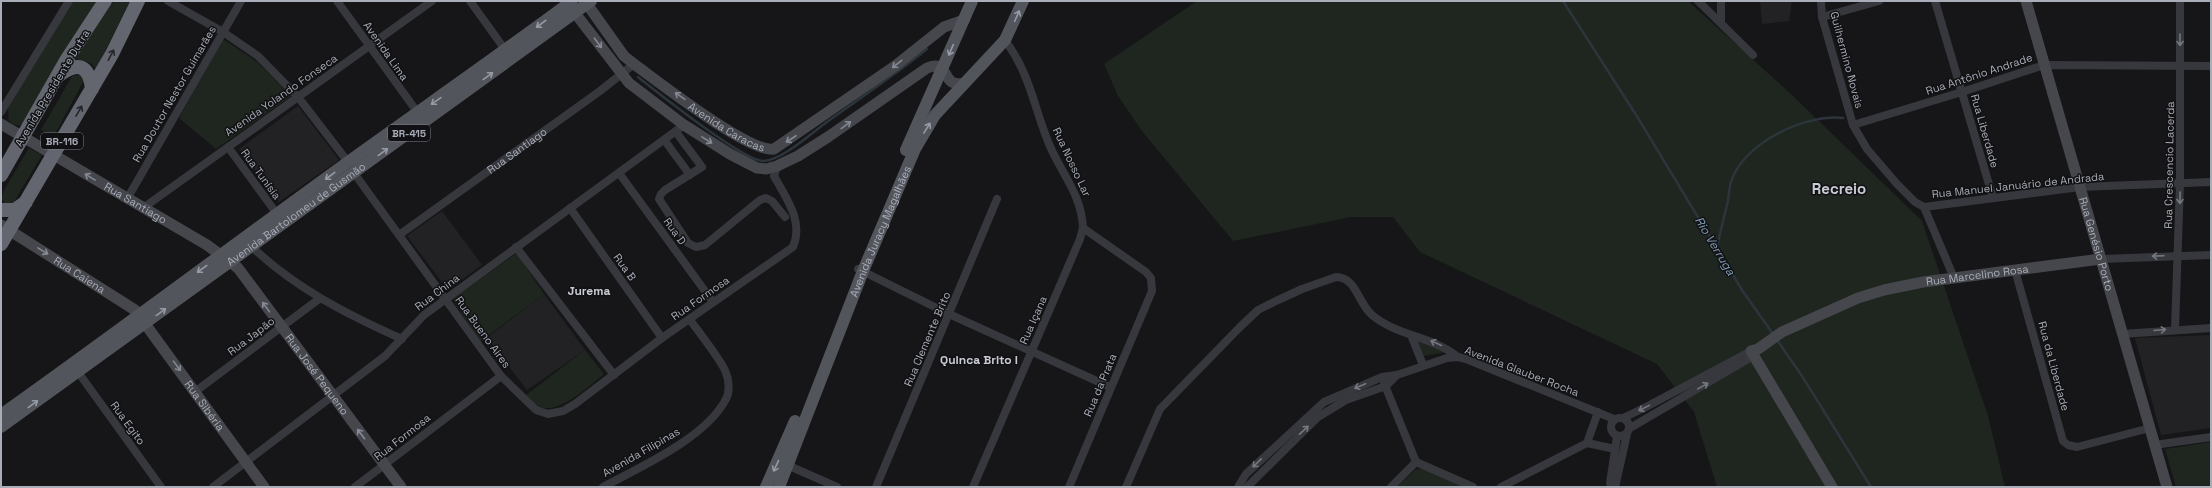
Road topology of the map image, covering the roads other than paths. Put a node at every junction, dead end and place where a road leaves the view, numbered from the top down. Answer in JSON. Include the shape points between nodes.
{"nodes":[{"id":1,"x":69,"y":1,"type":"edge"},
{"id":2,"x":105,"y":1,"type":"edge"},
{"id":3,"x":138,"y":1,"type":"edge"},
{"id":4,"x":168,"y":1,"type":"edge"},
{"id":5,"x":241,"y":1,"type":"edge"},
{"id":6,"x":337,"y":1,"type":"edge"},
{"id":7,"x":432,"y":1,"type":"edge"},
{"id":8,"x":470,"y":1,"type":"edge"},
{"id":9,"x":972,"y":1,"type":"edge"},
{"id":10,"x":1023,"y":1,"type":"edge"},
{"id":11,"x":1698,"y":1,"type":"edge"},
{"id":12,"x":1721,"y":1,"type":"edge"},
{"id":13,"x":1820,"y":1,"type":"edge"},
{"id":14,"x":1879,"y":1,"type":"edge"},
{"id":15,"x":1935,"y":1,"type":"edge"},
{"id":16,"x":2026,"y":1,"type":"edge"},
{"id":17,"x":2180,"y":1,"type":"edge"},
{"id":18,"x":589,"y":2,"type":"edge"},
{"id":19,"x":574,"y":7,"type":"edge"},
{"id":20,"x":1822,"y":17,"type":"junction"},
{"id":21,"x":964,"y":20,"type":"junction"},
{"id":22,"x":1721,"y":22,"type":"junction"},
{"id":23,"x":223,"y":32,"type":"junction"},
{"id":24,"x":1005,"y":40,"type":"junction"},
{"id":25,"x":369,"y":46,"type":"junction"},
{"id":26,"x":506,"y":51,"type":"junction"},
{"id":27,"x":1753,"y":56,"type":"dead end"},
{"id":28,"x":634,"y":64,"type":"junction"},
{"id":29,"x":2044,"y":65,"type":"junction"},
{"id":30,"x":2180,"y":66,"type":"junction"},
{"id":31,"x":2211,"y":66,"type":"edge"},
{"id":32,"x":943,"y":68,"type":"junction"},
{"id":33,"x":621,"y":74,"type":"junction"},
{"id":34,"x":58,"y":76,"type":"junction"},
{"id":35,"x":964,"y":82,"type":"junction"},
{"id":36,"x":92,"y":89,"type":"junction"},
{"id":37,"x":1962,"y":92,"type":"junction"},
{"id":38,"x":298,"y":97,"type":"junction"},
{"id":39,"x":1,"y":112,"type":"edge"},
{"id":40,"x":418,"y":113,"type":"junction"},
{"id":41,"x":1,"y":124,"type":"edge"},
{"id":42,"x":1853,"y":125,"type":"junction"},
{"id":43,"x":680,"y":129,"type":"junction"},
{"id":44,"x":23,"y":137,"type":"junction"},
{"id":45,"x":665,"y":141,"type":"junction"},
{"id":46,"x":228,"y":147,"type":"junction"},
{"id":47,"x":54,"y":155,"type":"junction"},
{"id":48,"x":348,"y":162,"type":"junction"},
{"id":49,"x":777,"y":166,"type":"junction"},
{"id":50,"x":619,"y":172,"type":"junction"},
{"id":51,"x":354,"y":173,"type":"junction"},
{"id":52,"x":690,"y":174,"type":"junction"},
{"id":53,"x":1,"y":175,"type":"edge"},
{"id":54,"x":2211,"y":182,"type":"edge"},
{"id":55,"x":2180,"y":183,"type":"junction"},
{"id":56,"x":2080,"y":187,"type":"junction"},
{"id":57,"x":32,"y":194,"type":"junction"},
{"id":58,"x":997,"y":198,"type":"dead end"},
{"id":59,"x":1993,"y":198,"type":"junction"},
{"id":60,"x":127,"y":199,"type":"junction"},
{"id":61,"x":1924,"y":207,"type":"junction"},
{"id":62,"x":143,"y":208,"type":"junction"},
{"id":63,"x":570,"y":208,"type":"junction"},
{"id":64,"x":1,"y":210,"type":"edge"},
{"id":65,"x":277,"y":214,"type":"junction"},
{"id":66,"x":785,"y":217,"type":"dead end"},
{"id":67,"x":4,"y":226,"type":"edge"},
{"id":68,"x":1083,"y":228,"type":"junction"},
{"id":69,"x":399,"y":235,"type":"junction"},
{"id":70,"x":1,"y":244,"type":"edge"},
{"id":71,"x":207,"y":245,"type":"junction"},
{"id":72,"x":233,"y":246,"type":"junction"},
{"id":73,"x":516,"y":247,"type":"junction"},
{"id":74,"x":252,"y":248,"type":"junction"},
{"id":75,"x":2211,"y":255,"type":"edge"},
{"id":76,"x":2178,"y":256,"type":"junction"},
{"id":77,"x":2101,"y":259,"type":"junction"},
{"id":78,"x":226,"y":261,"type":"junction"},
{"id":79,"x":860,"y":270,"type":"junction"},
{"id":80,"x":2015,"y":270,"type":"junction"},
{"id":81,"x":1954,"y":278,"type":"junction"},
{"id":82,"x":319,"y":299,"type":"junction"},
{"id":83,"x":445,"y":299,"type":"junction"},
{"id":84,"x":713,"y":302,"type":"junction"},
{"id":85,"x":949,"y":314,"type":"junction"},
{"id":86,"x":143,"y":319,"type":"junction"},
{"id":87,"x":690,"y":320,"type":"junction"},
{"id":88,"x":281,"y":328,"type":"junction"},
{"id":89,"x":2211,"y":328,"type":"edge"},
{"id":90,"x":2175,"y":329,"type":"junction"},
{"id":91,"x":2122,"y":334,"type":"junction"},
{"id":92,"x":1411,"y":335,"type":"junction"},
{"id":93,"x":662,"y":338,"type":"junction"},
{"id":94,"x":402,"y":339,"type":"junction"},
{"id":95,"x":1757,"y":349,"type":"junction"},
{"id":96,"x":1031,"y":351,"type":"junction"},
{"id":97,"x":1458,"y":357,"type":"junction"},
{"id":98,"x":1423,"y":365,"type":"junction"},
{"id":99,"x":78,"y":372,"type":"junction"},
{"id":100,"x":614,"y":374,"type":"junction"},
{"id":101,"x":1397,"y":375,"type":"junction"},
{"id":102,"x":501,"y":376,"type":"junction"},
{"id":103,"x":1382,"y":377,"type":"junction"},
{"id":104,"x":1386,"y":386,"type":"junction"},
{"id":105,"x":1110,"y":387,"type":"junction"},
{"id":106,"x":196,"y":391,"type":"junction"},
{"id":107,"x":333,"y":397,"type":"junction"},
{"id":108,"x":1598,"y":412,"type":"junction"},
{"id":109,"x":548,"y":414,"type":"joint"},
{"id":110,"x":1,"y":415,"type":"edge"},
{"id":111,"x":1623,"y":418,"type":"junction"},
{"id":112,"x":1614,"y":419,"type":"junction"},
{"id":113,"x":1,"y":427,"type":"edge"},
{"id":114,"x":2150,"y":428,"type":"junction"},
{"id":115,"x":1628,"y":431,"type":"junction"},
{"id":116,"x":1617,"y":436,"type":"junction"},
{"id":117,"x":2211,"y":437,"type":"edge"},
{"id":118,"x":1587,"y":443,"type":"junction"},
{"id":119,"x":2154,"y":445,"type":"junction"},
{"id":120,"x":1615,"y":449,"type":"junction"},
{"id":121,"x":246,"y":462,"type":"junction"},
{"id":122,"x":1416,"y":462,"type":"junction"},
{"id":123,"x":384,"y":464,"type":"junction"},
{"id":124,"x":787,"y":464,"type":"junction"},
{"id":125,"x":161,"y":487,"type":"edge"},
{"id":126,"x":213,"y":487,"type":"edge"},
{"id":127,"x":264,"y":487,"type":"edge"},
{"id":128,"x":355,"y":487,"type":"edge"},
{"id":129,"x":401,"y":487,"type":"edge"},
{"id":130,"x":603,"y":487,"type":"edge"},
{"id":131,"x":766,"y":487,"type":"edge"},
{"id":132,"x":779,"y":487,"type":"edge"},
{"id":133,"x":836,"y":487,"type":"edge"},
{"id":134,"x":876,"y":487,"type":"edge"},
{"id":135,"x":973,"y":487,"type":"edge"},
{"id":136,"x":1069,"y":487,"type":"edge"},
{"id":137,"x":1126,"y":487,"type":"edge"},
{"id":138,"x":1238,"y":487,"type":"edge"},
{"id":139,"x":1247,"y":487,"type":"edge"},
{"id":140,"x":1391,"y":487,"type":"edge"},
{"id":141,"x":1473,"y":487,"type":"edge"},
{"id":142,"x":1501,"y":487,"type":"edge"},
{"id":143,"x":1610,"y":487,"type":"edge"},
{"id":144,"x":1615,"y":487,"type":"edge"},
{"id":145,"x":1832,"y":487,"type":"edge"},
{"id":146,"x":2167,"y":487,"type":"edge"}],
"edges":[{"from":1,"to":39,"type":"street"},
{"from":2,"to":34,"type":"highway","name":"Avenida Presidente Dutra","number":"BR-116"},
{"from":36,"to":3,"type":"highway","number":"BR-116","one_way":true},
{"from":4,"to":23,"type":"street"},
{"from":5,"to":23,"type":"street","name":"Rua Doutor Nestor Guimarães"},
{"from":6,"to":25,"type":"street","name":"Avenida Lima"},
{"from":7,"to":25,"type":"street","name":"Avenida Yolando Fonseca"},
{"from":8,"to":26,"type":"street"},
{"from":9,"to":21,"type":"main road","name":"Avenida Juracy Magalhães"},
{"from":24,"to":10,"type":"main road","name":"Avenida Juracy Magalhães","one_way":true},
{"from":11,"to":22,"type":"street"},
{"from":12,"to":22,"type":"street"},
{"from":13,"to":20,"type":"street","name":"Guilhermino Novais"},
{"from":14,"to":20,"type":"street"},
{"from":15,"to":37,"type":"street","name":"Rua Liberdade"},
{"from":16,"to":29,"type":"street","name":"Rua Genésio Porto"},
{"from":17,"to":30,"type":"street","name":"Rua Crescencio Lacerda","one_way":true},
{"from":18,"to":19,"type":"main road","name":"Avenida Bartolomeu de Gusmão","number":"BR-415"},
{"from":18,"to":28,"type":"street","name":"Avenida Caracas","via":[[624,56]]},
{"from":19,"to":26,"type":"main road","name":"Avenida Bartolomeu de Gusmão","one_way":true},
{"from":19,"to":33,"type":"street","name":"Avenida Caracas","one_way":true},
{"from":51,"to":19,"type":"main road","name":"Avenida Bartolomeu de Gusmão","number":"BR-415","one_way":true},
{"from":20,"to":42,"type":"street","name":"Guilhermino Novais"},
{"from":21,"to":28,"type":"street","name":"Avenida Caracas","one_way":true,"via":[[944,27],[895,66],[814,123],[774,149],[768,150],[742,139]]},
{"from":21,"to":32,"type":"main road","name":"Avenida Juracy Magalhães","one_way":true},
{"from":22,"to":27,"type":"street"},
{"from":23,"to":38,"type":"street","via":[[258,56]]},
{"from":23,"to":60,"type":"street","name":"Rua Doutor Nestor Guimarães"},
{"from":24,"to":35,"type":"main road","name":"Avenida Juracy Magalhães"},
{"from":24,"to":68,"type":"street","name":"Rua Nosso Lar","via":[[1022,66],[1048,142],[1078,197],[1083,214]]},
{"from":25,"to":38,"type":"street","name":"Avenida Yolando Fonseca"},
{"from":25,"to":40,"type":"street","name":"Avenida Lima"},
{"from":26,"to":40,"type":"main road","name":"Avenida Bartolomeu de Gusmão","one_way":true},
{"from":28,"to":33,"type":"street","name":"Rua Santiago"},
{"from":29,"to":30,"type":"street","name":"Rua Antônio Andrade"},
{"from":29,"to":37,"type":"street","name":"Rua Antônio Andrade"},
{"from":29,"to":56,"type":"street","name":"Rua Genésio Porto"},
{"from":30,"to":31,"type":"street","name":"Rua Antônio Andrade"},
{"from":30,"to":55,"type":"street","name":"Rua Crescencio Lacerda"},
{"from":32,"to":35,"type":"street","via":[[951,82]]},
{"from":49,"to":32,"type":"street","name":"Avenida Caracas","one_way":true,"via":[[828,137],[927,68]]},
{"from":32,"to":79,"type":"main road","name":"Avenida Juracy Magalhães","via":[[916,127]]},
{"from":33,"to":43,"type":"street","name":"Avenida Caracas"},
{"from":33,"to":69,"type":"street","name":"Rua Santiago"},
{"from":34,"to":36,"type":"highway","via":[[76,66],[84,68],[89,73]]},
{"from":34,"to":44,"type":"highway","name":"Avenida Presidente Dutra","number":"BR-116"},
{"from":79,"to":35,"type":"main road","name":"Avenida Juracy Magalhães","one_way":true,"via":[[921,137],[935,115]]},
{"from":47,"to":36,"type":"highway","number":"BR-116","one_way":true},
{"from":37,"to":42,"type":"street","name":"Rua Antônio Andrade"},
{"from":37,"to":59,"type":"street","name":"Rua Liberdade"},
{"from":38,"to":46,"type":"street","name":"Avenida Yolando Fonseca"},
{"from":38,"to":48,"type":"street"},
{"from":40,"to":48,"type":"main road","name":"Avenida Bartolomeu de Gusmão"},
{"from":41,"to":44,"type":"street","name":"Rua Santiago"},
{"from":42,"to":61,"type":"street","name":"Guilhermino Novais","via":[[1867,149],[1897,184],[1915,202]]},
{"from":43,"to":45,"type":"street","name":"Rua China"},
{"from":43,"to":49,"type":"street","name":"Avenida Caracas","one_way":true,"via":[[757,168]]},
{"from":43,"to":52,"type":"street","via":[[702,167]]},
{"from":44,"to":47,"type":"street","name":"Rua Santiago"},
{"from":44,"to":53,"type":"highway","name":"Avenida Presidente Dutra","number":"BR-116"},
{"from":45,"to":50,"type":"street","name":"Rua China"},
{"from":45,"to":52,"type":"street"},
{"from":46,"to":62,"type":"street","name":"Avenida Yolando Fonseca"},
{"from":46,"to":65,"type":"street","name":"Rua Tunísia"},
{"from":47,"to":57,"type":"highway","number":"BR-116"},
{"from":60,"to":47,"type":"street","name":"Rua Santiago","one_way":true},
{"from":48,"to":65,"type":"main road","name":"Avenida Bartolomeu de Gusmão","one_way":true},
{"from":49,"to":84,"type":"street","name":"Rua Formosa","via":[[774,176],[798,227],[794,246]]},
{"from":50,"to":63,"type":"street","name":"Rua China"},
{"from":50,"to":84,"type":"street","name":"Rua D"},
{"from":51,"to":69,"type":"street","name":"Rua Bueno Aires"},
{"from":51,"to":74,"type":"main road","name":"Avenida Bartolomeu de Gusmão","number":"BR-415"},
{"from":52,"to":66,"type":"street","via":[[660,194],[660,199],[688,243],[696,247],[705,246],[760,200],[766,198],[772,201]]},
{"from":54,"to":55,"type":"street","name":"Rua Manuel Januário de Andrada"},
{"from":55,"to":56,"type":"street","name":"Rua Manuel Januário de Andrada"},
{"from":55,"to":76,"type":"street","name":"Rua Crescencio Lacerda","one_way":true},
{"from":56,"to":59,"type":"street","name":"Rua Manuel Januário de Andrada"},
{"from":56,"to":77,"type":"street","name":"Rua Genésio Porto"},
{"from":57,"to":64,"type":"highway","via":[[15,210]]},
{"from":57,"to":67,"type":"highway","number":"BR-116"},
{"from":58,"to":85,"type":"street","name":"Rua Clemente Brito"},
{"from":59,"to":61,"type":"street","name":"Rua Manuel Januário de Andrada"},
{"from":60,"to":62,"type":"street","name":"Rua Santiago"},
{"from":61,"to":81,"type":"street"},
{"from":62,"to":71,"type":"street","name":"Rua Santiago"},
{"from":63,"to":73,"type":"street","name":"Rua China"},
{"from":63,"to":93,"type":"street","name":"Rua B"},
{"from":65,"to":72,"type":"main road","name":"Avenida Bartolomeu de Gusmão"},
{"from":67,"to":70,"type":"highway","number":"BR-116"},
{"from":67,"to":86,"type":"street","name":"Rua Caiena","one_way":true,"via":[[123,302]]},
{"from":68,"to":96,"type":"street","name":"Rua Içana"},
{"from":68,"to":105,"type":"street","name":"Rua da Prata","via":[[1151,278],[1152,292]]},
{"from":69,"to":83,"type":"street","name":"Rua Bueno Aires"},
{"from":71,"to":72,"type":"street"},
{"from":71,"to":78,"type":"street","name":"Rua Santiago"},
{"from":72,"to":78,"type":"main road","name":"Avenida Bartolomeu de Gusmão"},
{"from":73,"to":83,"type":"street","name":"Rua China"},
{"from":73,"to":100,"type":"street"},
{"from":74,"to":78,"type":"main road","name":"Avenida Bartolomeu de Gusmão","number":"BR-415"},
{"from":74,"to":82,"type":"street","via":[[272,267]]},
{"from":75,"to":76,"type":"street","name":"Rua Marcelino Rosa"},
{"from":76,"to":77,"type":"street","name":"Rua Marcelino Rosa","one_way":true},
{"from":76,"to":90,"type":"street","name":"Rua Crescencio Lacerda"},
{"from":77,"to":80,"type":"street","name":"Rua Marcelino Rosa"},
{"from":77,"to":91,"type":"street","name":"Rua Genésio Porto"},
{"from":78,"to":86,"type":"main road","name":"Avenida Bartolomeu de Gusmão"},
{"from":88,"to":78,"type":"street","name":"Rua José Pequeno","one_way":true,"via":[[238,268]]},
{"from":79,"to":85,"type":"street"},
{"from":79,"to":124,"type":"main road","name":"Avenida Juracy Magalhães"},
{"from":79,"to":131,"type":"main road","name":"Avenida Juracy Magalhães","one_way":true},
{"from":80,"to":81,"type":"street","name":"Rua Marcelino Rosa"},
{"from":80,"to":114,"type":"street","name":"Rua da Liberdade","via":[[2063,441],[2072,447]]},
{"from":81,"to":95,"type":"street","name":"Rua Marcelino Rosa","via":[[1897,287],[1864,296],[1782,332]]},
{"from":82,"to":88,"type":"street","name":"Rua Japão"},
{"from":82,"to":94,"type":"street"},
{"from":83,"to":94,"type":"street","name":"Rua China","via":[[416,322]]},
{"from":83,"to":102,"type":"street","name":"Rua Bueno Aires"},
{"from":84,"to":87,"type":"street","name":"Rua Formosa"},
{"from":85,"to":96,"type":"street"},
{"from":85,"to":134,"type":"street","name":"Rua Clemente Brito"},
{"from":86,"to":99,"type":"main road","name":"Avenida Bartolomeu de Gusmão"},
{"from":86,"to":106,"type":"street","name":"Rua Sibéria","one_way":true},
{"from":86,"to":110,"type":"main road","name":"Avenida Bartolomeu de Gusmão"},
{"from":87,"to":93,"type":"street","name":"Rua Formosa"},
{"from":87,"to":130,"type":"street","name":"Avenida Filipinas","via":[[726,372],[729,389],[727,399],[704,425],[684,441],[662,456]]},
{"from":88,"to":106,"type":"street","name":"Rua Japão"},
{"from":88,"to":107,"type":"street","name":"Rua José Pequeno"},
{"from":89,"to":90,"type":"street"},
{"from":91,"to":90,"type":"street","one_way":true},
{"from":91,"to":114,"type":"street","name":"Rua Genésio Porto"},
{"from":97,"to":92,"type":"street","one_way":true,"via":[[1434,342]]},
{"from":92,"to":98,"type":"street"},
{"from":92,"to":137,"type":"street","via":[[1387,325],[1372,315],[1352,285],[1342,277],[1302,289],[1258,310],[1167,400],[1154,419]]},
{"from":93,"to":100,"type":"street","name":"Rua Formosa"},
{"from":94,"to":107,"type":"street","name":"Rua China","via":[[385,356]]},
{"from":95,"to":111,"type":"street","name":"Rua Marcelino Rosa","one_way":true},
{"from":115,"to":95,"type":"street","name":"Rua Marcelino Rosa","one_way":true},
{"from":95,"to":145,"type":"street"},
{"from":96,"to":105,"type":"street"},
{"from":96,"to":135,"type":"street","name":"Rua Içana"},
{"from":97,"to":98,"type":"street","name":"Avenida Glauber Rocha"},
{"from":97,"to":108,"type":"street","name":"Avenida Glauber Rocha"},
{"from":98,"to":101,"type":"street","name":"Avenida Glauber Rocha"},
{"from":113,"to":99,"type":"main road","name":"Avenida Bartolomeu de Gusmão","one_way":true},
{"from":99,"to":125,"type":"street","name":"Rua Egito"},
{"from":100,"to":109,"type":"street","name":"Rua Formosa","via":[[563,411]]},
{"from":101,"to":103,"type":"street","name":"Avenida Glauber Rocha"},
{"from":101,"to":104,"type":"street","name":"Avenida Glauber Rocha"},
{"from":102,"to":109,"type":"street","name":"Rua Bueno Aires","via":[[536,410]]},
{"from":102,"to":123,"type":"street","name":"Rua Formosa"},
{"from":103,"to":104,"type":"street"},
{"from":103,"to":138,"type":"street","name":"Avenida Glauber Rocha","one_way":true,"via":[[1333,397],[1316,407],[1246,474]]},
{"from":104,"to":122,"type":"street"},
{"from":139,"to":104,"type":"street","name":"Avenida Glauber Rocha","one_way":true,"via":[[1318,417],[1346,400]]},
{"from":105,"to":136,"type":"street","name":"Rua da Prata"},
{"from":106,"to":121,"type":"street","name":"Rua Sibéria"},
{"from":107,"to":121,"type":"street","name":"Rua China"},
{"from":123,"to":107,"type":"street","name":"Rua José Pequeno","one_way":true},
{"from":108,"to":112,"type":"street","name":"Avenida Glauber Rocha"},
{"from":108,"to":118,"type":"street"},
{"from":111,"to":112,"type":"street"},
{"from":111,"to":115,"type":"street","via":[[1628,422]]},
{"from":112,"to":116,"type":"street","via":[[1610,428]]},
{"from":114,"to":119,"type":"street","name":"Rua Genésio Porto"},
{"from":115,"to":116,"type":"street"},
{"from":115,"to":144,"type":"street"},
{"from":116,"to":120,"type":"street"},
{"from":117,"to":119,"type":"street"},
{"from":118,"to":120,"type":"street"},
{"from":118,"to":142,"type":"street"},
{"from":119,"to":146,"type":"street","name":"Rua Genésio Porto"},
{"from":120,"to":143,"type":"street"},
{"from":121,"to":126,"type":"street","name":"Rua China"},
{"from":121,"to":127,"type":"street","name":"Rua Sibéria"},
{"from":122,"to":140,"type":"street"},
{"from":122,"to":141,"type":"street"},
{"from":123,"to":128,"type":"street","name":"Rua Formosa"},
{"from":123,"to":129,"type":"street","name":"Rua José Pequeno"},
{"from":124,"to":132,"type":"main road","name":"Avenida Juracy Magalhães"},
{"from":124,"to":133,"type":"street"}]}
